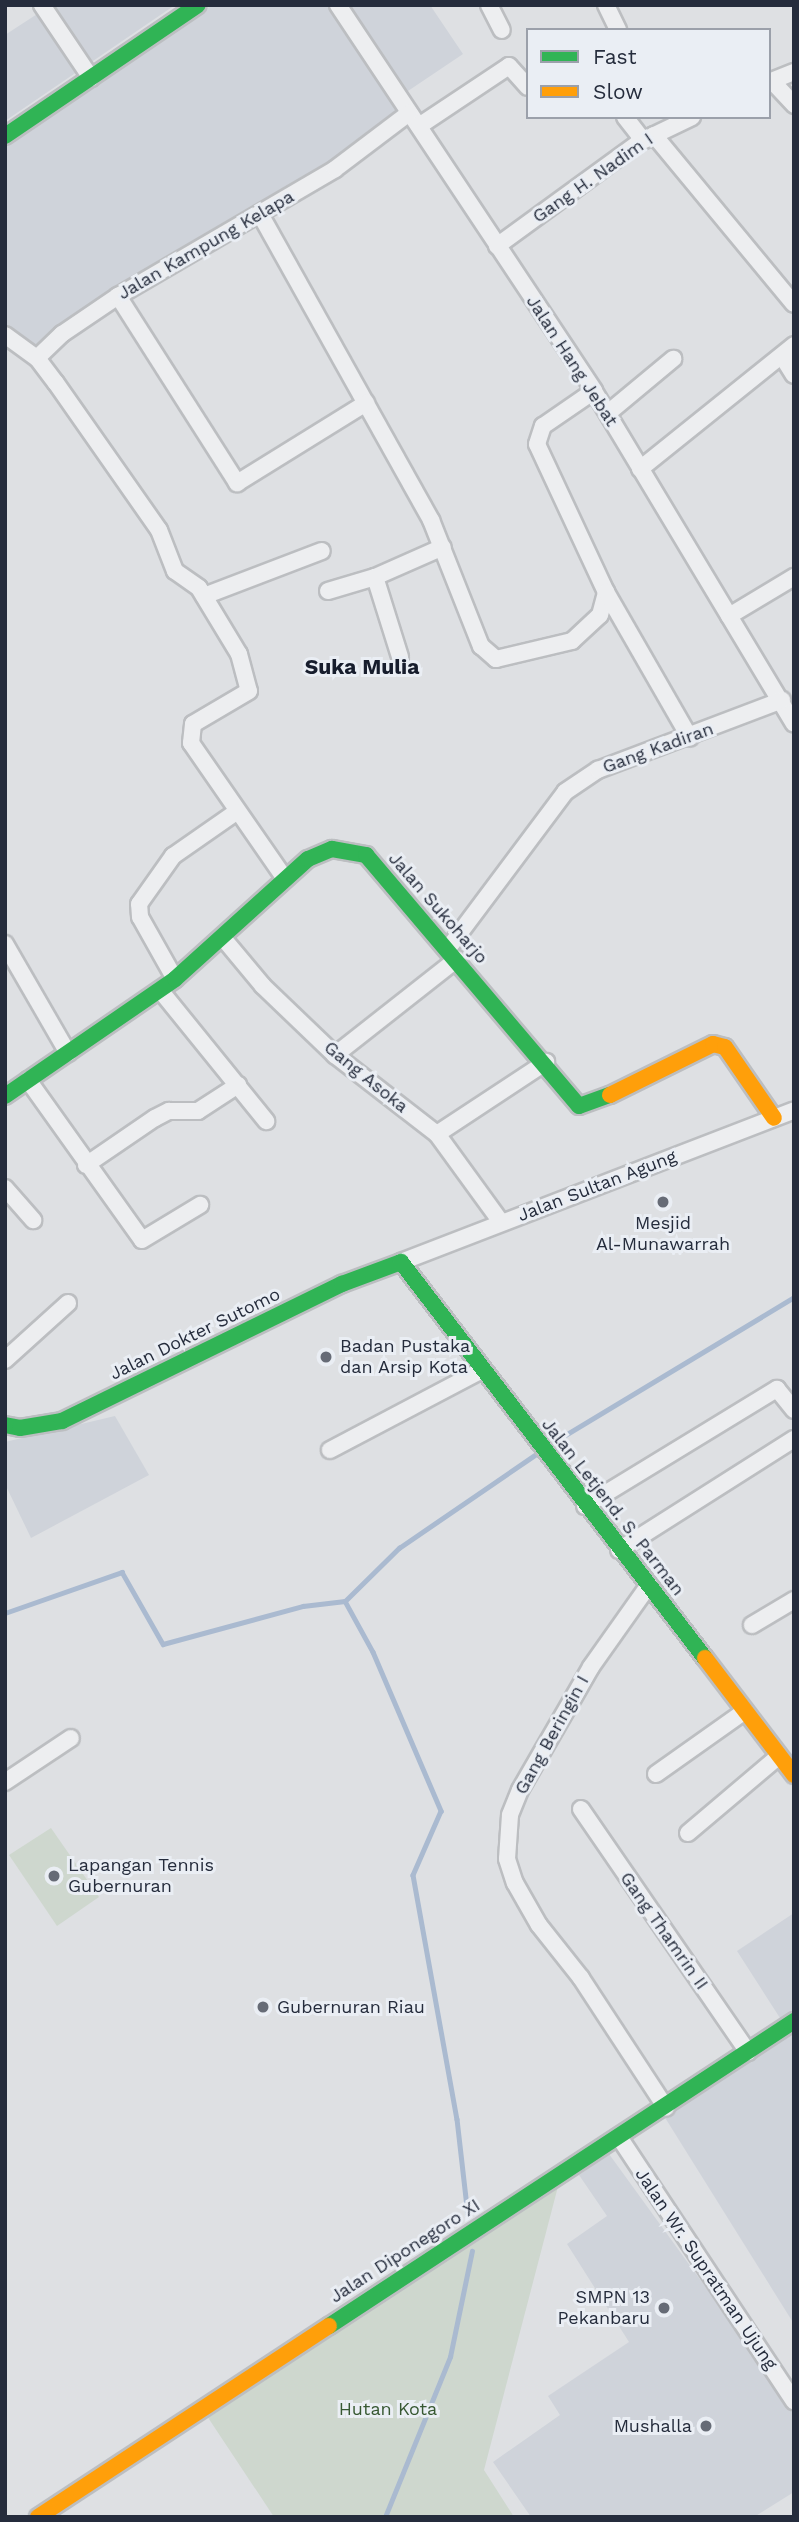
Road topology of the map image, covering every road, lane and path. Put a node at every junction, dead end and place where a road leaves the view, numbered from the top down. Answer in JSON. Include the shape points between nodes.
{"nodes":[{"id":1,"x":42,"y":5,"type":"edge"},
{"id":2,"x":198,"y":5,"type":"edge"},
{"id":3,"x":338,"y":5,"type":"edge"},
{"id":4,"x":489,"y":5,"type":"edge"},
{"id":5,"x":606,"y":5,"type":"edge"},
{"id":6,"x":617,"y":28,"type":"edge"},
{"id":7,"x":502,"y":30,"type":"dead end"},
{"id":8,"x":794,"y":72,"type":"edge"},
{"id":9,"x":91,"y":78,"type":"junction"},
{"id":10,"x":771,"y":81,"type":"edge"},
{"id":11,"x":526,"y":85,"type":"edge"},
{"id":12,"x":794,"y":105,"type":"edge"},
{"id":13,"x":414,"y":119,"type":"junction"},
{"id":14,"x":627,"y":119,"type":"edge"},
{"id":15,"x":688,"y":119,"type":"edge"},
{"id":16,"x":5,"y":136,"type":"edge"},
{"id":17,"x":648,"y":138,"type":"junction"},
{"id":18,"x":260,"y":214,"type":"junction"},
{"id":19,"x":497,"y":246,"type":"junction"},
{"id":20,"x":118,"y":296,"type":"junction"},
{"id":21,"x":794,"y":304,"type":"edge"},
{"id":22,"x":5,"y":335,"type":"edge"},
{"id":23,"x":788,"y":350,"type":"edge"},
{"id":24,"x":37,"y":358,"type":"junction"},
{"id":25,"x":673,"y":359,"type":"dead end"},
{"id":26,"x":794,"y":375,"type":"edge"},
{"id":27,"x":594,"y":391,"type":"junction"},
{"id":28,"x":366,"y":403,"type":"junction"},
{"id":29,"x":608,"y":413,"type":"junction"},
{"id":30,"x":640,"y":469,"type":"junction"},
{"id":31,"x":443,"y":547,"type":"junction"},
{"id":32,"x":322,"y":551,"type":"dead end"},
{"id":33,"x":375,"y":577,"type":"junction"},
{"id":34,"x":794,"y":577,"type":"edge"},
{"id":35,"x":328,"y":591,"type":"dead end"},
{"id":36,"x":606,"y":593,"type":"junction"},
{"id":37,"x":204,"y":596,"type":"junction"},
{"id":38,"x":729,"y":616,"type":"junction"},
{"id":39,"x":400,"y":657,"type":"dead end"},
{"id":40,"x":782,"y":700,"type":"junction"},
{"id":41,"x":794,"y":724,"type":"edge"},
{"id":42,"x":690,"y":738,"type":"junction"},
{"id":43,"x":236,"y":811,"type":"junction"},
{"id":44,"x":285,"y":879,"type":"junction"},
{"id":45,"x":223,"y":938,"type":"junction"},
{"id":46,"x":6,"y":948,"type":"edge"},
{"id":47,"x":452,"y":954,"type":"junction"},
{"id":48,"x":175,"y":979,"type":"junction"},
{"id":49,"x":160,"y":990,"type":"junction"},
{"id":50,"x":68,"y":1053,"type":"junction"},
{"id":51,"x":335,"y":1055,"type":"junction"},
{"id":52,"x":546,"y":1062,"type":"junction"},
{"id":53,"x":28,"y":1080,"type":"junction"},
{"id":54,"x":238,"y":1085,"type":"junction"},
{"id":55,"x":5,"y":1096,"type":"edge"},
{"id":56,"x":794,"y":1110,"type":"edge"},
{"id":57,"x":774,"y":1118,"type":"junction"},
{"id":58,"x":266,"y":1121,"type":"dead end"},
{"id":59,"x":437,"y":1135,"type":"junction"},
{"id":60,"x":86,"y":1165,"type":"junction"},
{"id":61,"x":5,"y":1188,"type":"edge"},
{"id":62,"x":200,"y":1205,"type":"dead end"},
{"id":63,"x":33,"y":1220,"type":"dead end"},
{"id":64,"x":501,"y":1223,"type":"junction"},
{"id":65,"x":401,"y":1262,"type":"junction"},
{"id":66,"x":68,"y":1303,"type":"dead end"},
{"id":67,"x":5,"y":1360,"type":"edge"},
{"id":68,"x":482,"y":1370,"type":"junction"},
{"id":69,"x":794,"y":1410,"type":"edge"},
{"id":70,"x":6,"y":1426,"type":"edge"},
{"id":71,"x":794,"y":1439,"type":"edge"},
{"id":72,"x":330,"y":1450,"type":"dead end"},
{"id":73,"x":585,"y":1506,"type":"junction"},
{"id":74,"x":619,"y":1550,"type":"junction"},
{"id":75,"x":649,"y":1585,"type":"junction"},
{"id":76,"x":794,"y":1600,"type":"edge"},
{"id":77,"x":752,"y":1625,"type":"dead end"},
{"id":78,"x":744,"y":1710,"type":"junction"},
{"id":79,"x":71,"y":1738,"type":"dead end"},
{"id":80,"x":779,"y":1756,"type":"junction"},
{"id":81,"x":656,"y":1774,"type":"dead end"},
{"id":82,"x":794,"y":1776,"type":"edge"},
{"id":83,"x":5,"y":1782,"type":"edge"},
{"id":84,"x":582,"y":1810,"type":"dead end"},
{"id":85,"x":688,"y":1833,"type":"dead end"},
{"id":86,"x":794,"y":2021,"type":"edge"},
{"id":87,"x":748,"y":2052,"type":"junction"},
{"id":88,"x":666,"y":2108,"type":"junction"},
{"id":89,"x":619,"y":2137,"type":"junction"},
{"id":90,"x":794,"y":2401,"type":"edge"},
{"id":91,"x":38,"y":2517,"type":"edge"}],
"edges":[{"from":1,"to":9,"type":"street"},
{"from":2,"to":9,"type":"street"},
{"from":3,"to":13,"type":"street","name":"Jalan Hang Jebat"},
{"from":4,"to":7,"type":"street"},
{"from":5,"to":6,"type":"street"},
{"from":8,"to":10,"type":"street"},
{"from":9,"to":16,"type":"street"},
{"from":10,"to":12,"type":"street"},
{"from":11,"to":13,"type":"street","name":"Jalan Kampung Kelapa","via":[[509,66]]},
{"from":13,"to":18,"type":"street","name":"Jalan Kampung Kelapa"},
{"from":13,"to":19,"type":"street","name":"Jalan Hang Jebat"},
{"from":14,"to":17,"type":"street"},
{"from":15,"to":17,"type":"street","name":"Gang H. Nadim I"},
{"from":17,"to":19,"type":"street","name":"Gang H. Nadim I"},
{"from":17,"to":21,"type":"street"},
{"from":18,"to":20,"type":"street","name":"Jalan Kampung Kelapa"},
{"from":18,"to":28,"type":"street"},
{"from":19,"to":27,"type":"street","name":"Jalan Hang Jebat"},
{"from":20,"to":24,"type":"street","name":"Jalan Kampung Kelapa","via":[[62,334]]},
{"from":20,"to":28,"type":"street","via":[[237,483]]},
{"from":22,"to":24,"type":"street"},
{"from":23,"to":26,"type":"street"},
{"from":23,"to":30,"type":"street"},
{"from":24,"to":37,"type":"street","via":[[159,530],[175,571],[195,583]]},
{"from":25,"to":29,"type":"street"},
{"from":27,"to":29,"type":"street","name":"Jalan Hang Jebat"},
{"from":27,"to":36,"type":"street","via":[[543,426],[537,444]]},
{"from":28,"to":31,"type":"street"},
{"from":29,"to":30,"type":"street","name":"Jalan Hang Jebat"},
{"from":30,"to":38,"type":"street","name":"Jalan Hang Jebat"},
{"from":31,"to":33,"type":"street"},
{"from":31,"to":36,"type":"street","via":[[481,646],[496,659],[572,641],[600,615]]},
{"from":32,"to":37,"type":"street"},
{"from":33,"to":35,"type":"street"},
{"from":33,"to":39,"type":"street"},
{"from":34,"to":38,"type":"street"},
{"from":36,"to":42,"type":"street"},
{"from":37,"to":43,"type":"street","via":[[239,654],[250,687],[242,697],[193,724],[191,743]]},
{"from":38,"to":40,"type":"street","name":"Jalan Hang Jebat"},
{"from":40,"to":41,"type":"street","name":"Jalan Hang Jebat"},
{"from":40,"to":42,"type":"street","name":"Gang Kadiran"},
{"from":42,"to":47,"type":"street","name":"Gang Kadiran","via":[[598,770],[565,792]]},
{"from":43,"to":44,"type":"street"},
{"from":43,"to":48,"type":"street","via":[[173,856],[139,904],[140,918]]},
{"from":44,"to":45,"type":"street","name":"Jalan Sukoharjo"},
{"from":44,"to":47,"type":"street","name":"Jalan Sukoharjo","via":[[325,851],[366,855]]},
{"from":45,"to":48,"type":"street","name":"Jalan Sukoharjo"},
{"from":45,"to":51,"type":"street","name":"Gang Asoka","via":[[263,986]]},
{"from":46,"to":50,"type":"street"},
{"from":47,"to":51,"type":"street","name":"Gang Kadiran"},
{"from":47,"to":52,"type":"street","name":"Jalan Sukoharjo"},
{"from":48,"to":49,"type":"street","name":"Jalan Sukoharjo"},
{"from":49,"to":50,"type":"street","name":"Jalan Sukoharjo"},
{"from":49,"to":54,"type":"street"},
{"from":50,"to":53,"type":"street","name":"Jalan Sukoharjo"},
{"from":51,"to":59,"type":"street","name":"Gang Asoka"},
{"from":52,"to":57,"type":"street","name":"Jalan Sukoharjo","via":[[573,1101],[588,1106],[719,1044]]},
{"from":52,"to":59,"type":"street"},
{"from":53,"to":55,"type":"street","name":"Jalan Sukoharjo"},
{"from":53,"to":60,"type":"street"},
{"from":54,"to":58,"type":"street"},
{"from":54,"to":60,"type":"street","via":[[198,1111],[169,1111],[155,1118]]},
{"from":56,"to":57,"type":"street","name":"Jalan Sultan Agung"},
{"from":57,"to":64,"type":"street","name":"Jalan Sultan Agung"},
{"from":59,"to":64,"type":"street","name":"Gang Asoka"},
{"from":60,"to":62,"type":"street","via":[[142,1240]]},
{"from":61,"to":63,"type":"street"},
{"from":64,"to":65,"type":"street","name":"Jalan Sultan Agung"},
{"from":65,"to":68,"type":"street","name":"Jalan Letjend. S. Parman"},
{"from":65,"to":70,"type":"street","name":"Jalan Dokter Sutomo","via":[[342,1284],[62,1422]]},
{"from":66,"to":67,"type":"street"},
{"from":68,"to":72,"type":"street"},
{"from":68,"to":73,"type":"street","name":"Jalan Letjend. S. Parman"},
{"from":69,"to":73,"type":"street","via":[[777,1389]]},
{"from":71,"to":74,"type":"street"},
{"from":73,"to":74,"type":"street","name":"Jalan Letjend. S. Parman"},
{"from":74,"to":75,"type":"street","name":"Jalan Letjend. S. Parman"},
{"from":75,"to":78,"type":"street","name":"Jalan Letjend. S. Parman"},
{"from":75,"to":88,"type":"street","name":"Gang Beringin I","via":[[584,1678],[520,1790],[510,1815],[507,1859],[515,1884],[539,1925],[581,1978]]},
{"from":76,"to":77,"type":"street"},
{"from":78,"to":80,"type":"street","name":"Jalan Letjend. S. Parman"},
{"from":78,"to":81,"type":"street"},
{"from":79,"to":83,"type":"street"},
{"from":80,"to":82,"type":"street","name":"Jalan Letjend. S. Parman"},
{"from":80,"to":85,"type":"street"},
{"from":84,"to":87,"type":"street","name":"Gang Thamrin II"},
{"from":86,"to":87,"type":"street","name":"Jalan Diponegoro XI"},
{"from":87,"to":88,"type":"street","name":"Jalan Diponegoro XI"},
{"from":88,"to":89,"type":"street","name":"Jalan Diponegoro XI"},
{"from":89,"to":90,"type":"street","name":"Jalan Wr. Supratman Ujung"},
{"from":89,"to":91,"type":"street","name":"Jalan Diponegoro XI"}]}
